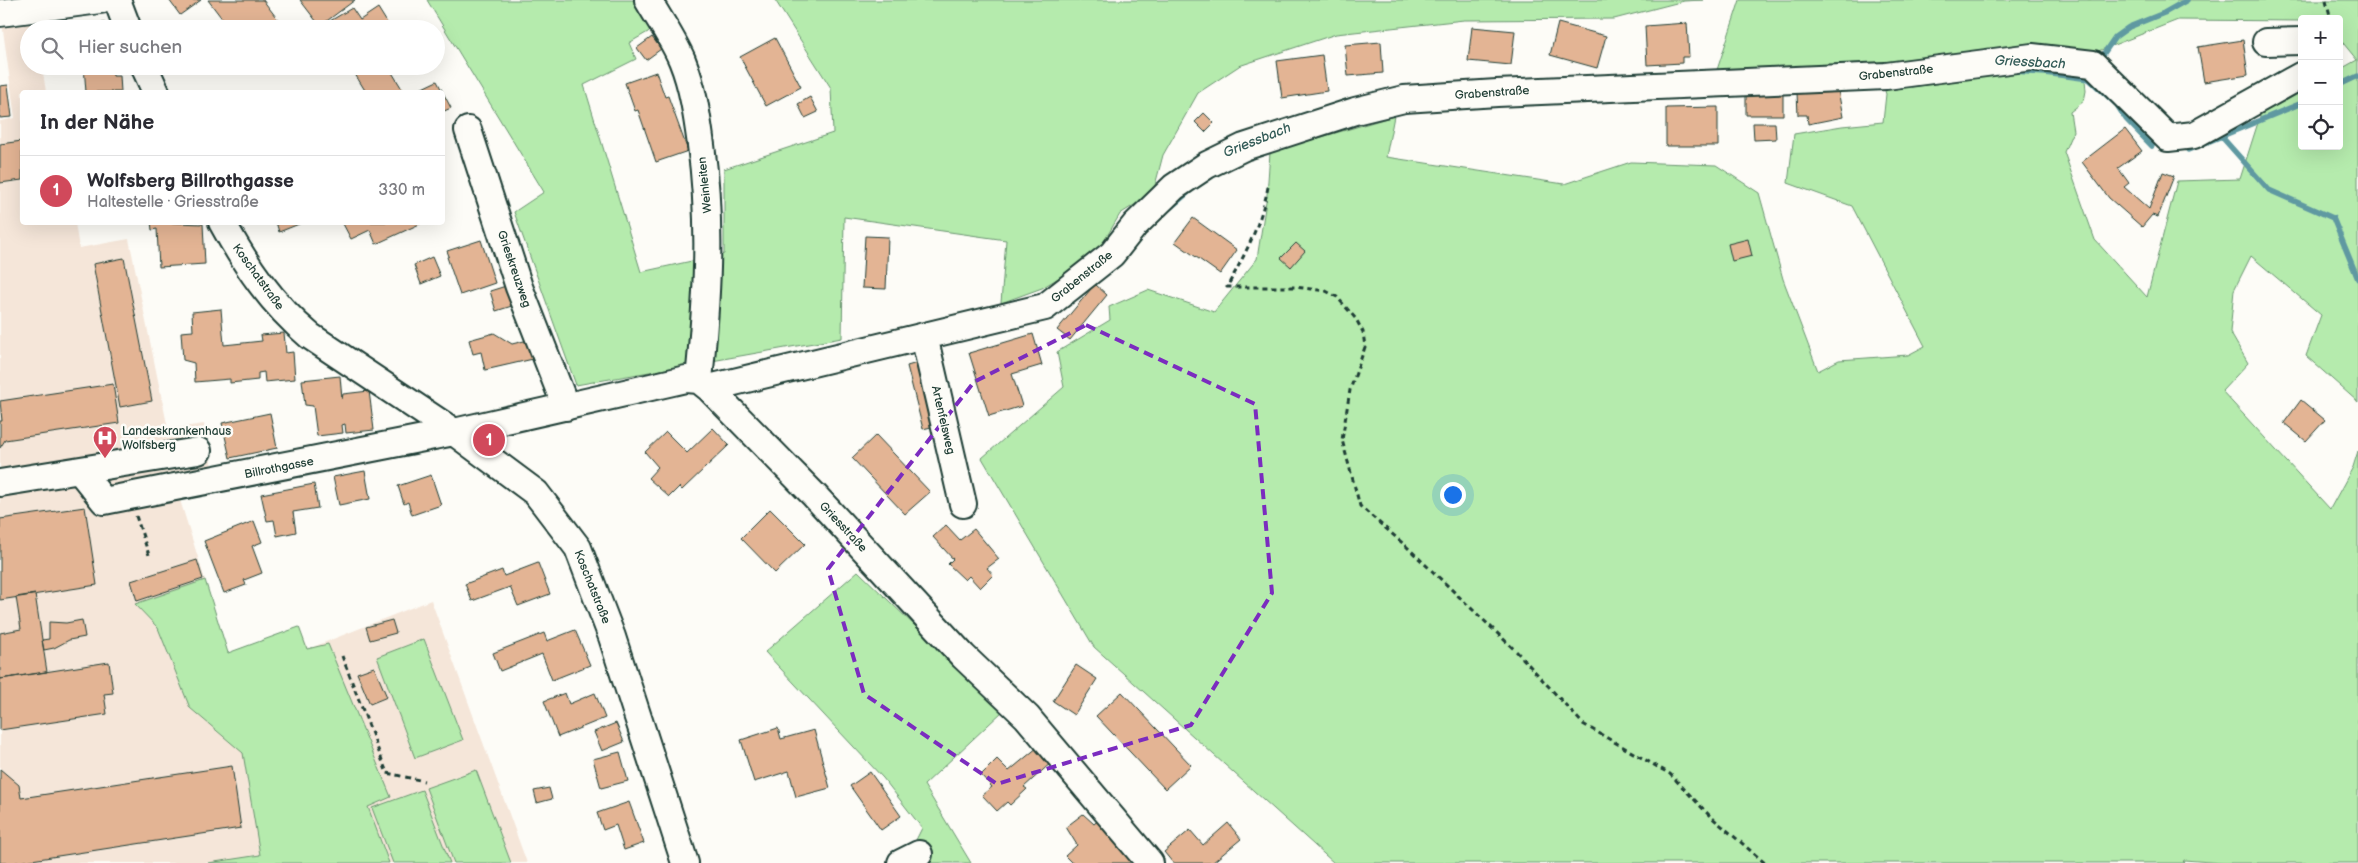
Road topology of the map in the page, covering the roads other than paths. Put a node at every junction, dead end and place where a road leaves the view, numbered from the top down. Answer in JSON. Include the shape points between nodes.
{"nodes":[{"id":1,"x":100,"y":0,"type":"edge"},
{"id":2,"x":117,"y":0,"type":"edge"},
{"id":3,"x":648,"y":0,"type":"edge"},
{"id":4,"x":0,"y":13,"type":"edge"},
{"id":5,"x":125,"y":20,"type":"edge"},
{"id":6,"x":2298,"y":41,"type":"edge"},
{"id":7,"x":2266,"y":42,"type":"dead end"},
{"id":8,"x":148,"y":75,"type":"edge"},
{"id":9,"x":2298,"y":77,"type":"edge"},
{"id":10,"x":155,"y":90,"type":"edge"},
{"id":11,"x":468,"y":130,"type":"dead end"},
{"id":12,"x":224,"y":225,"type":"edge"},
{"id":13,"x":924,"y":336,"type":"junction"},
{"id":14,"x":704,"y":384,"type":"junction"},
{"id":15,"x":566,"y":407,"type":"junction"},
{"id":16,"x":454,"y":432,"type":"junction"},
{"id":17,"x":198,"y":451,"type":"dead end"},
{"id":18,"x":80,"y":471,"type":"junction"},
{"id":19,"x":0,"y":483,"type":"edge"},
{"id":20,"x":963,"y":504,"type":"dead end"},
{"id":21,"x":685,"y":863,"type":"edge"},
{"id":22,"x":1150,"y":863,"type":"edge"}],
"edges":[{"from":1,"to":4,"type":"street"},
{"from":2,"to":5,"type":"street"},
{"from":3,"to":14,"type":"street","name":"Weinleiten","via":[[681,58],[696,106],[708,213]]},
{"from":6,"to":7,"type":"street"},
{"from":8,"to":10,"type":"street"},
{"from":9,"to":13,"type":"street","name":"Grabenstraße","via":[[2194,135],[2168,138],[2093,64],[2032,57],[1886,76],[1404,99],[1355,111],[1236,150],[1174,187],[1135,225],[1112,254],[1045,307]]},
{"from":11,"to":15,"type":"street","name":"Grieskreuzweg","via":[[519,287]]},
{"from":12,"to":16,"type":"street","name":"Koschatstraße","via":[[241,257],[289,318],[310,336]]},
{"from":13,"to":14,"type":"street","name":"Grabenstraße"},
{"from":13,"to":20,"type":"street","name":"Artenfelsweg"},
{"from":14,"to":15,"type":"street","via":[[686,379]]},
{"from":14,"to":22,"type":"street","name":"Griesstraße","via":[[963,656],[1027,718]]},
{"from":15,"to":16,"type":"street"},
{"from":16,"to":18,"type":"street","name":"Billrothgasse","via":[[104,501]]},
{"from":16,"to":21,"type":"street","name":"Koschatstraße","via":[[536,493],[578,548],[612,637]]},
{"from":17,"to":18,"type":"street"},
{"from":18,"to":19,"type":"street"}]}
